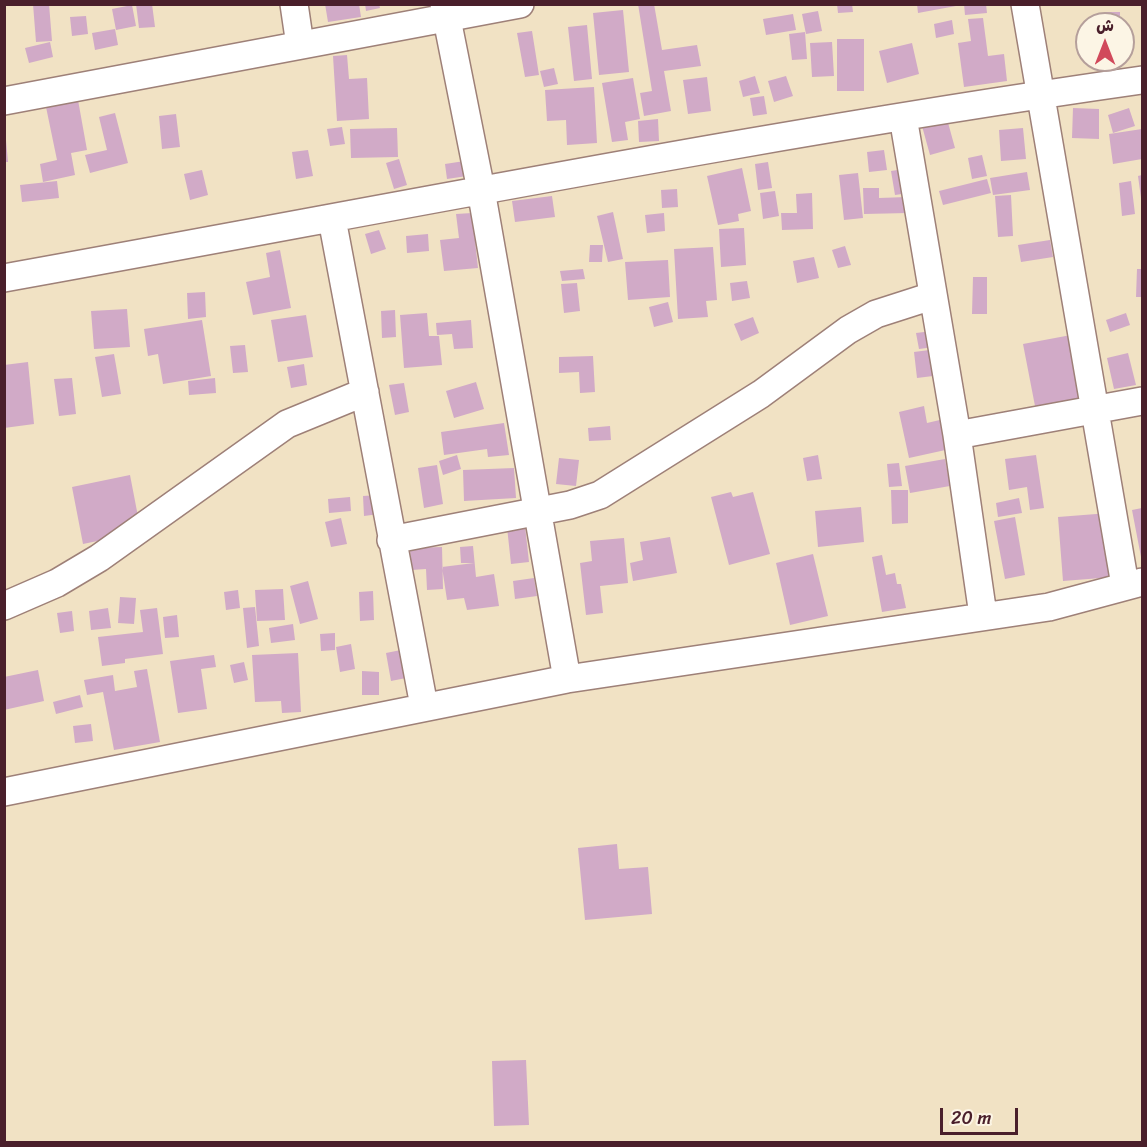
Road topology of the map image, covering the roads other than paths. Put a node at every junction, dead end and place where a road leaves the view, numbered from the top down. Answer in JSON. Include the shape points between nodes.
{"nodes":[{"id":1,"x":294,"y":4,"type":"edge"},
{"id":2,"x":520,"y":4,"type":"edge"},
{"id":3,"x":1025,"y":4,"type":"edge"},
{"id":4,"x":445,"y":11,"type":"edge"},
{"id":5,"x":300,"y":45,"type":"junction"},
{"id":6,"x":1143,"y":80,"type":"edge"},
{"id":7,"x":1041,"y":94,"type":"junction"},
{"id":8,"x":4,"y":101,"type":"edge"},
{"id":9,"x":903,"y":117,"type":"junction"},
{"id":10,"x":481,"y":190,"type":"junction"},
{"id":11,"x":332,"y":219,"type":"junction"},
{"id":12,"x":4,"y":278,"type":"edge"},
{"id":13,"x":932,"y":296,"type":"junction"},
{"id":14,"x":365,"y":392,"type":"junction"},
{"id":15,"x":1143,"y":401,"type":"edge"},
{"id":16,"x":1095,"y":410,"type":"junction"},
{"id":17,"x":957,"y":435,"type":"junction"},
{"id":18,"x":536,"y":510,"type":"junction"},
{"id":19,"x":392,"y":540,"type":"junction"},
{"id":20,"x":1134,"y":583,"type":"edge"},
{"id":21,"x":4,"y":606,"type":"edge"},
{"id":22,"x":983,"y":615,"type":"junction"},
{"id":23,"x":567,"y":679,"type":"junction"},
{"id":24,"x":424,"y":706,"type":"junction"},
{"id":25,"x":4,"y":792,"type":"edge"}],
"edges":[{"from":1,"to":5,"type":"street"},
{"from":2,"to":4,"type":"street"},
{"from":3,"to":7,"type":"street"},
{"from":4,"to":5,"type":"street"},
{"from":4,"to":10,"type":"street"},
{"from":5,"to":8,"type":"street"},
{"from":6,"to":7,"type":"street"},
{"from":7,"to":9,"type":"street"},
{"from":7,"to":16,"type":"street"},
{"from":9,"to":10,"type":"street"},
{"from":9,"to":13,"type":"street"},
{"from":10,"to":11,"type":"street"},
{"from":10,"to":18,"type":"street"},
{"from":11,"to":12,"type":"street"},
{"from":11,"to":14,"type":"street"},
{"from":13,"to":17,"type":"street"},
{"from":13,"to":18,"type":"street","via":[[876,314],[848,330],[761,394],[600,495]]},
{"from":14,"to":19,"type":"street"},
{"from":14,"to":21,"type":"street","via":[[287,424],[99,558],[57,583]]},
{"from":15,"to":16,"type":"street"},
{"from":16,"to":17,"type":"street"},
{"from":16,"to":20,"type":"street"},
{"from":17,"to":22,"type":"street"},
{"from":18,"to":19,"type":"street"},
{"from":18,"to":23,"type":"street"},
{"from":19,"to":24,"type":"street"},
{"from":20,"to":22,"type":"street","via":[[1049,607]]},
{"from":22,"to":23,"type":"street"},
{"from":23,"to":24,"type":"street"},
{"from":24,"to":25,"type":"street"}]}
